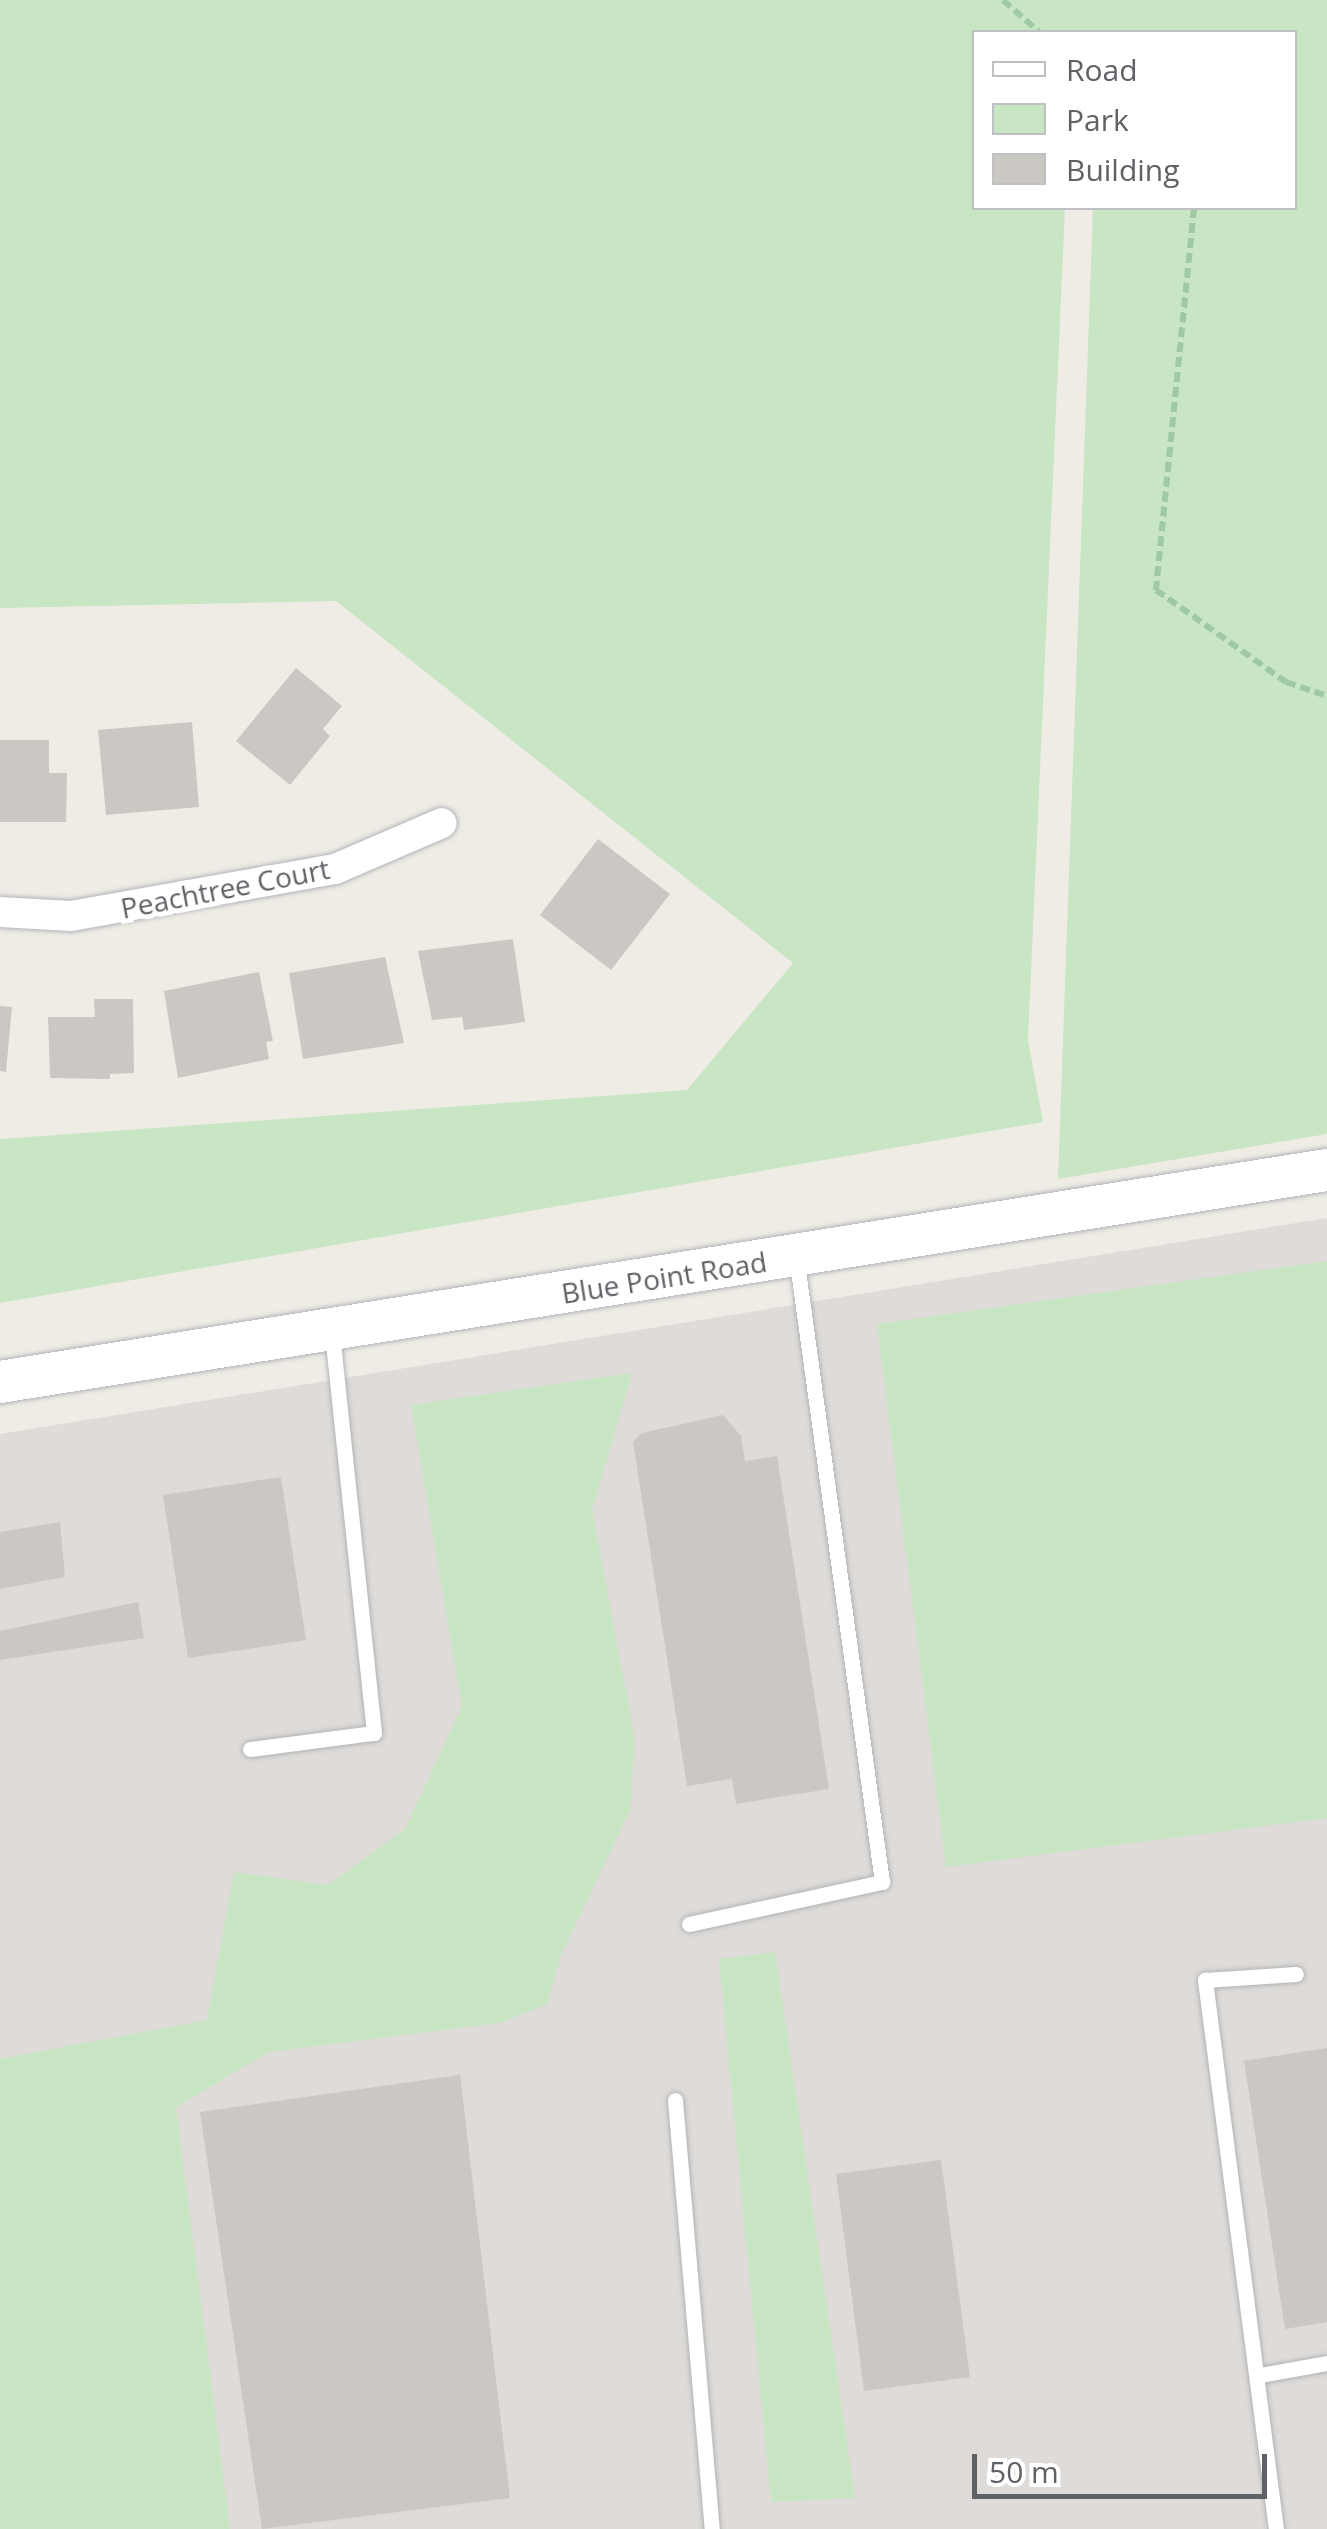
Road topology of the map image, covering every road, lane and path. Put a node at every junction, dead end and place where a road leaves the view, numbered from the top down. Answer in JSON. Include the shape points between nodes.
{"nodes":[{"id":1,"x":1003,"y":0,"type":"edge"},
{"id":2,"x":1037,"y":30,"type":"edge"},
{"id":3,"x":1194,"y":210,"type":"edge"},
{"id":4,"x":1327,"y":696,"type":"edge"},
{"id":5,"x":442,"y":823,"type":"dead end"},
{"id":6,"x":0,"y":912,"type":"edge"},
{"id":7,"x":1327,"y":1170,"type":"edge"},
{"id":8,"x":796,"y":1256,"type":"junction"},
{"id":9,"x":331,"y":1330,"type":"junction"},
{"id":10,"x":0,"y":1382,"type":"edge"},
{"id":11,"x":250,"y":1748,"type":"dead end"},
{"id":12,"x":688,"y":1924,"type":"dead end"},
{"id":13,"x":1296,"y":1974,"type":"dead end"},
{"id":14,"x":676,"y":2100,"type":"dead end"},
{"id":15,"x":1327,"y":2363,"type":"edge"},
{"id":16,"x":1260,"y":2375,"type":"junction"},
{"id":17,"x":712,"y":2529,"type":"edge"},
{"id":18,"x":1276,"y":2529,"type":"edge"}],
"edges":[{"from":1,"to":2,"type":"path"},
{"from":3,"to":4,"type":"path","via":[[1156,590],[1286,682]]},
{"from":5,"to":6,"type":"street","name":"Peachtree Court","via":[[335,869],[72,916]]},
{"from":7,"to":8,"type":"street","name":"Blue Point Road"},
{"from":8,"to":9,"type":"street","name":"Blue Point Road"},
{"from":8,"to":12,"type":"lane","via":[[882,1882]]},
{"from":9,"to":10,"type":"street","name":"Blue Point Road"},
{"from":9,"to":11,"type":"lane","via":[[374,1733]]},
{"from":13,"to":16,"type":"lane","via":[[1205,1980]]},
{"from":14,"to":17,"type":"lane"},
{"from":15,"to":16,"type":"lane"},
{"from":16,"to":18,"type":"lane"}]}
